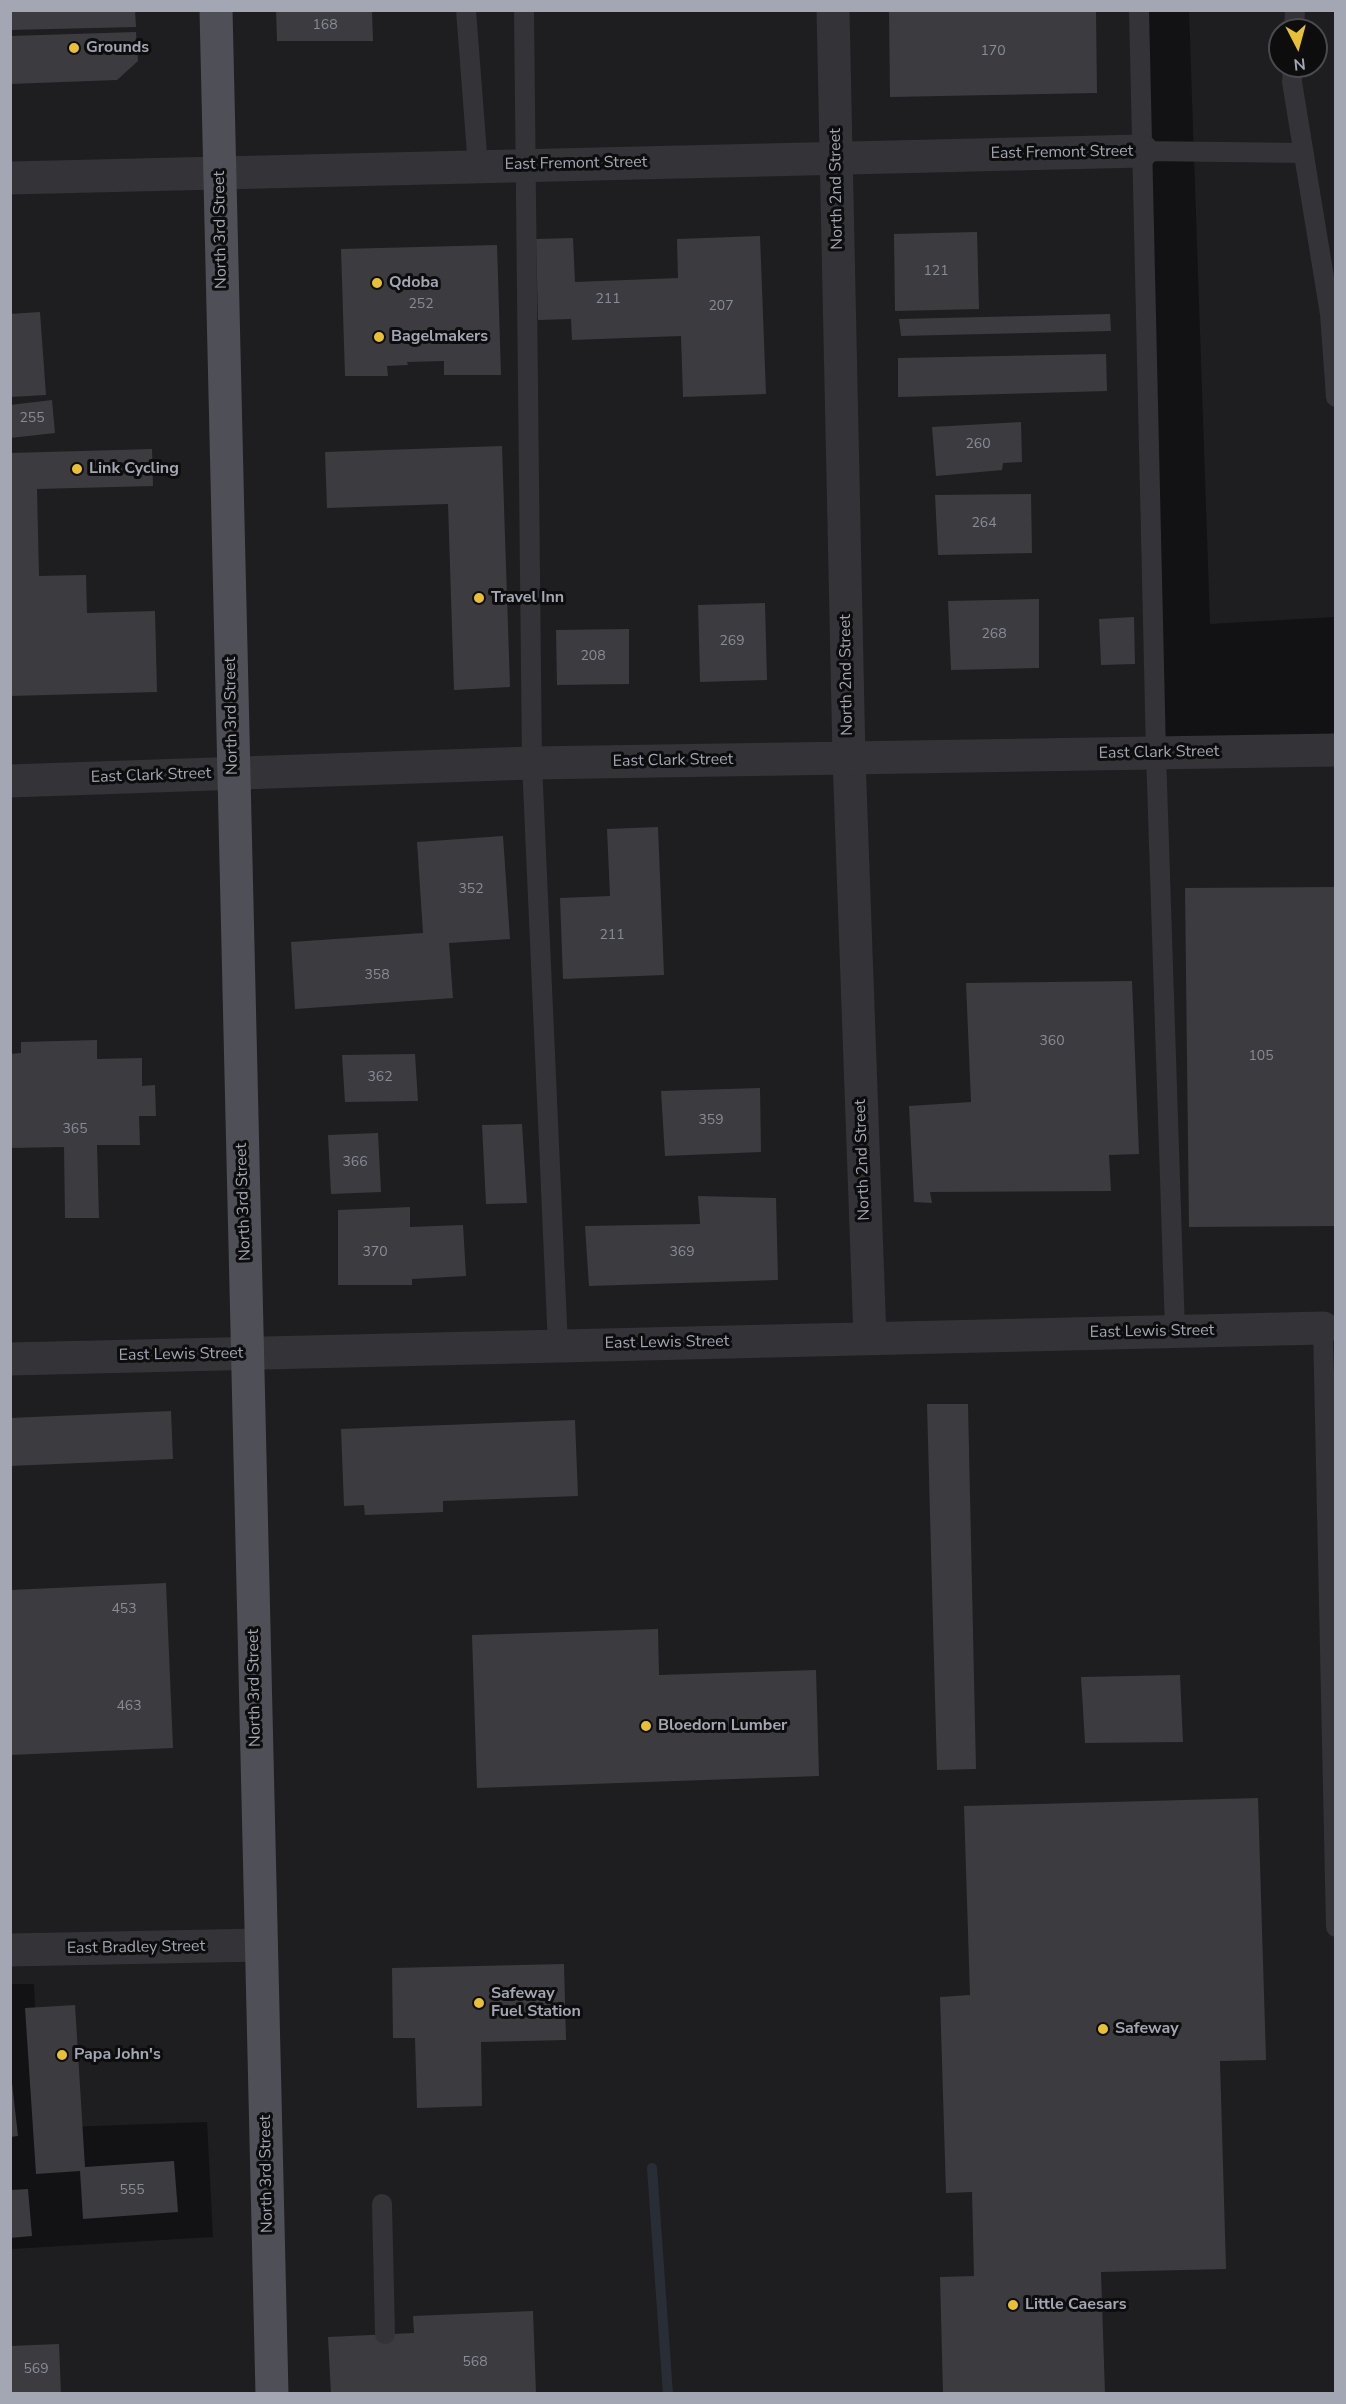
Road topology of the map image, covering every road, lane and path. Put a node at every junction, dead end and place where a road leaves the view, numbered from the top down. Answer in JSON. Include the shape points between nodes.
{"nodes":[{"id":1,"x":216,"y":10,"type":"edge"},
{"id":2,"x":466,"y":10,"type":"edge"},
{"id":3,"x":524,"y":10,"type":"edge"},
{"id":4,"x":833,"y":10,"type":"edge"},
{"id":5,"x":1139,"y":10,"type":"edge"},
{"id":6,"x":1292,"y":78,"type":"edge"},
{"id":7,"x":1142,"y":151,"type":"junction"},
{"id":8,"x":1304,"y":153,"type":"junction"},
{"id":9,"x":836,"y":158,"type":"junction"},
{"id":10,"x":478,"y":166,"type":"junction"},
{"id":11,"x":527,"y":166,"type":"junction"},
{"id":12,"x":220,"y":173,"type":"junction"},
{"id":13,"x":10,"y":178,"type":"edge"},
{"id":14,"x":1335,"y":397,"type":"edge"},
{"id":15,"x":1335,"y":750,"type":"edge"},
{"id":16,"x":1156,"y":753,"type":"junction"},
{"id":17,"x":849,"y":758,"type":"junction"},
{"id":18,"x":532,"y":763,"type":"junction"},
{"id":19,"x":233,"y":773,"type":"junction"},
{"id":20,"x":10,"y":781,"type":"edge"},
{"id":21,"x":1323,"y":1328,"type":"joint"},
{"id":22,"x":1175,"y":1331,"type":"junction"},
{"id":23,"x":870,"y":1338,"type":"junction"},
{"id":24,"x":558,"y":1346,"type":"junction"},
{"id":25,"x":248,"y":1353,"type":"junction"},
{"id":26,"x":10,"y":1359,"type":"edge"},
{"id":27,"x":1335,"y":1927,"type":"edge"},
{"id":28,"x":261,"y":1945,"type":"junction"},
{"id":29,"x":10,"y":1950,"type":"edge"},
{"id":30,"x":382,"y":2204,"type":"dead end"},
{"id":31,"x":385,"y":2334,"type":"dead end"},
{"id":32,"x":272,"y":2394,"type":"edge"}],
"edges":[{"from":1,"to":12,"type":"main road","name":"North 3rd Street"},
{"from":2,"to":10,"type":"lane"},
{"from":3,"to":11,"type":"lane"},
{"from":4,"to":9,"type":"street","name":"North 2nd Street"},
{"from":5,"to":7,"type":"lane"},
{"from":6,"to":8,"type":"lane"},
{"from":7,"to":8,"type":"lane"},
{"from":7,"to":9,"type":"street","name":"East Fremont Street"},
{"from":7,"to":16,"type":"lane"},
{"from":8,"to":14,"type":"lane","via":[[1330,314]]},
{"from":9,"to":11,"type":"street","name":"East Fremont Street"},
{"from":9,"to":17,"type":"street","name":"North 2nd Street"},
{"from":10,"to":11,"type":"street","name":"East Fremont Street"},
{"from":10,"to":12,"type":"street","name":"East Fremont Street"},
{"from":11,"to":18,"type":"lane"},
{"from":12,"to":13,"type":"street","name":"East Fremont Street"},
{"from":12,"to":19,"type":"main road","name":"North 3rd Street"},
{"from":15,"to":16,"type":"street","name":"East Clark Street"},
{"from":16,"to":17,"type":"street","name":"East Clark Street"},
{"from":16,"to":22,"type":"lane"},
{"from":17,"to":18,"type":"street","name":"East Clark Street"},
{"from":17,"to":23,"type":"street","name":"North 2nd Street"},
{"from":18,"to":19,"type":"street","name":"East Clark Street"},
{"from":18,"to":24,"type":"lane"},
{"from":19,"to":20,"type":"street","name":"East Clark Street"},
{"from":19,"to":25,"type":"main road","name":"North 3rd Street"},
{"from":21,"to":22,"type":"street","name":"East Lewis Street"},
{"from":21,"to":27,"type":"lane"},
{"from":22,"to":23,"type":"street","name":"East Lewis Street"},
{"from":23,"to":24,"type":"street","name":"East Lewis Street"},
{"from":24,"to":25,"type":"street","name":"East Lewis Street"},
{"from":25,"to":26,"type":"street","name":"East Lewis Street"},
{"from":25,"to":28,"type":"main road","name":"North 3rd Street"},
{"from":28,"to":29,"type":"street","name":"East Bradley Street"},
{"from":28,"to":32,"type":"main road","name":"North 3rd Street"},
{"from":30,"to":31,"type":"lane"}]}
